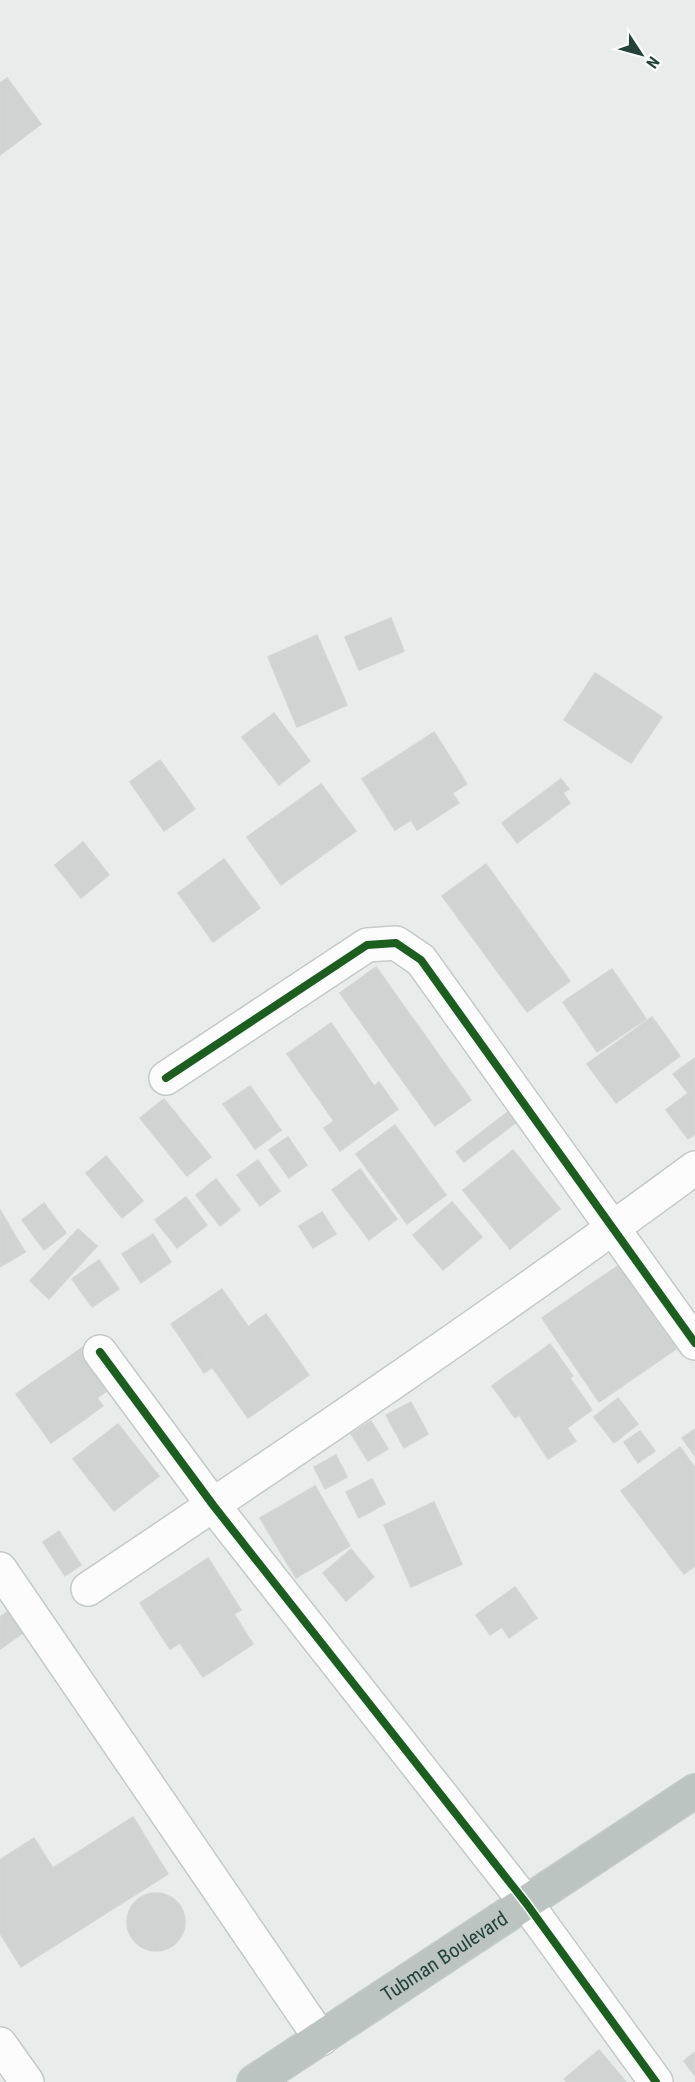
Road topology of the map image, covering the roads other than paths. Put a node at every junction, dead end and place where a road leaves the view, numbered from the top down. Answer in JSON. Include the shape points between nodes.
{"nodes":[{"id":1,"x":166,"y":1078,"type":"dead end"},
{"id":2,"x":695,"y":1168,"type":"edge"},
{"id":3,"x":614,"y":1228,"type":"junction"},
{"id":4,"x":695,"y":1343,"type":"edge"},
{"id":5,"x":100,"y":1352,"type":"dead end"},
{"id":6,"x":213,"y":1505,"type":"junction"},
{"id":7,"x":0,"y":1569,"type":"edge"},
{"id":8,"x":88,"y":1589,"type":"dead end"},
{"id":9,"x":695,"y":1791,"type":"edge"},
{"id":10,"x":526,"y":1903,"type":"junction"},
{"id":11,"x":321,"y":2039,"type":"junction"},
{"id":12,"x":0,"y":2044,"type":"edge"},
{"id":13,"x":27,"y":2082,"type":"edge"},
{"id":14,"x":254,"y":2082,"type":"edge"},
{"id":15,"x":656,"y":2082,"type":"edge"}],
"edges":[{"from":1,"to":3,"type":"street","via":[[367,945],[396,943],[421,960]]},
{"from":2,"to":3,"type":"street"},
{"from":3,"to":4,"type":"street"},
{"from":3,"to":6,"type":"street"},
{"from":5,"to":6,"type":"street"},
{"from":6,"to":8,"type":"street"},
{"from":6,"to":10,"type":"street"},
{"from":7,"to":11,"type":"street"},
{"from":9,"to":10,"type":"highway","name":"Tubman Boulevard"},
{"from":10,"to":11,"type":"highway","name":"Tubman Boulevard"},
{"from":10,"to":15,"type":"street"},
{"from":11,"to":14,"type":"highway","name":"Tubman Boulevard"},
{"from":12,"to":13,"type":"street"}]}
